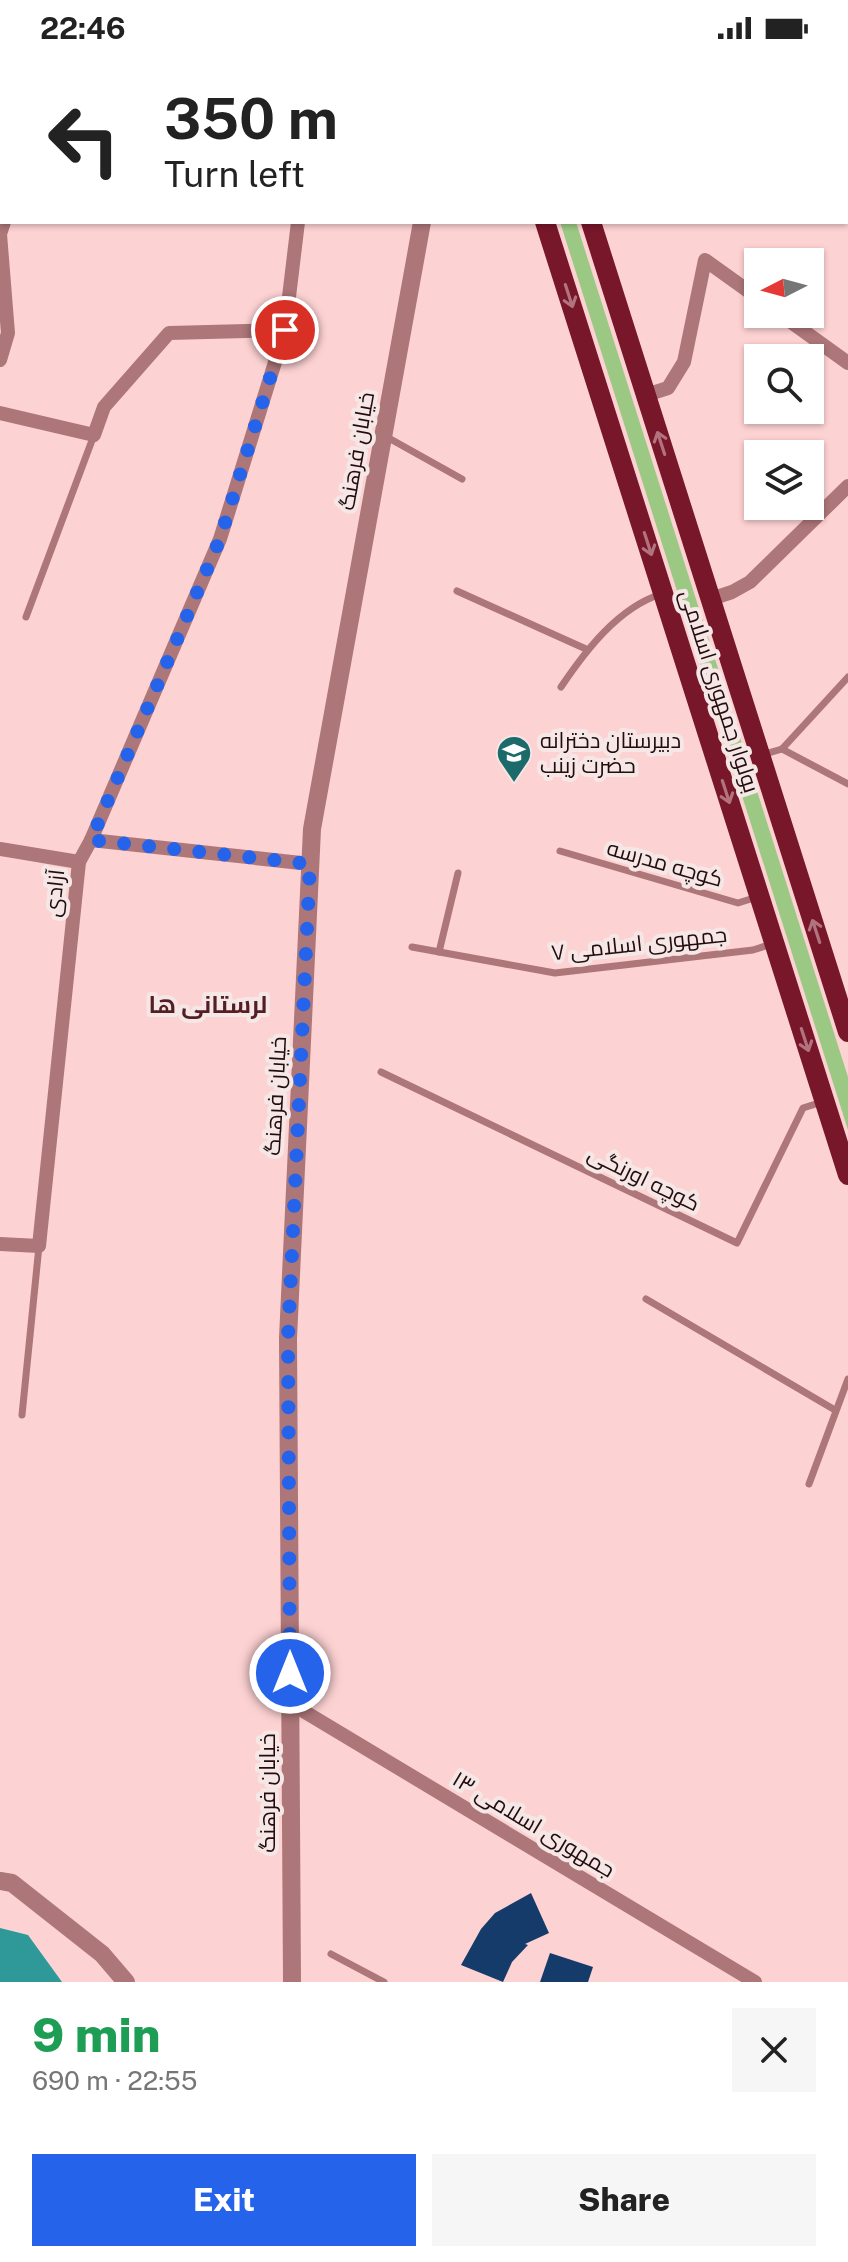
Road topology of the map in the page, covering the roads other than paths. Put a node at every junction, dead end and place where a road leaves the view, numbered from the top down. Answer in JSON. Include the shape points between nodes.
{"nodes":[{"id":1,"x":150,"y":56,"type":"edge"},
{"id":2,"x":158,"y":56,"type":"edge"},
{"id":3,"x":3,"y":224,"type":"edge"},
{"id":4,"x":298,"y":224,"type":"edge"},
{"id":5,"x":422,"y":224,"type":"edge"},
{"id":6,"x":546,"y":224,"type":"edge"},
{"id":7,"x":592,"y":224,"type":"edge"},
{"id":8,"x":744,"y":288,"type":"edge"},
{"id":9,"x":799,"y":328,"type":"edge"},
{"id":10,"x":285,"y":330,"type":"junction"},
{"id":11,"x":0,"y":360,"type":"edge"},
{"id":12,"x":848,"y":363,"type":"edge"},
{"id":13,"x":646,"y":395,"type":"junction"},
{"id":14,"x":0,"y":413,"type":"edge"},
{"id":15,"x":94,"y":435,"type":"junction"},
{"id":16,"x":383,"y":435,"type":"junction"},
{"id":17,"x":462,"y":479,"type":"dead end"},
{"id":18,"x":848,"y":486,"type":"edge"},
{"id":19,"x":457,"y":591,"type":"dead end"},
{"id":20,"x":663,"y":594,"type":"junction"},
{"id":21,"x":711,"y":599,"type":"junction"},
{"id":22,"x":26,"y":617,"type":"dead end"},
{"id":23,"x":586,"y":649,"type":"junction"},
{"id":24,"x":848,"y":677,"type":"edge"},
{"id":25,"x":561,"y":687,"type":"dead end"},
{"id":26,"x":782,"y":749,"type":"junction"},
{"id":27,"x":760,"y":756,"type":"junction"},
{"id":28,"x":848,"y":784,"type":"edge"},
{"id":29,"x":91,"y":840,"type":"junction"},
{"id":30,"x":0,"y":849,"type":"edge"},
{"id":31,"x":560,"y":851,"type":"dead end"},
{"id":32,"x":79,"y":862,"type":"junction"},
{"id":33,"x":310,"y":864,"type":"junction"},
{"id":34,"x":458,"y":873,"type":"dead end"},
{"id":35,"x":760,"y":896,"type":"junction"},
{"id":36,"x":774,"y":943,"type":"junction"},
{"id":37,"x":412,"y":947,"type":"dead end"},
{"id":38,"x":439,"y":952,"type":"junction"},
{"id":39,"x":848,"y":1032,"type":"edge"},
{"id":40,"x":381,"y":1072,"type":"dead end"},
{"id":41,"x":824,"y":1101,"type":"junction"},
{"id":42,"x":848,"y":1175,"type":"edge"},
{"id":43,"x":0,"y":1244,"type":"edge"},
{"id":44,"x":39,"y":1246,"type":"junction"},
{"id":45,"x":646,"y":1299,"type":"dead end"},
{"id":46,"x":848,"y":1379,"type":"edge"},
{"id":47,"x":835,"y":1410,"type":"junction"},
{"id":48,"x":22,"y":1415,"type":"dead end"},
{"id":49,"x":809,"y":1484,"type":"dead end"},
{"id":50,"x":290,"y":1703,"type":"junction"},
{"id":51,"x":0,"y":1881,"type":"edge"},
{"id":52,"x":331,"y":1954,"type":"dead end"},
{"id":53,"x":126,"y":1982,"type":"edge"},
{"id":54,"x":292,"y":1982,"type":"edge"},
{"id":55,"x":384,"y":1982,"type":"edge"},
{"id":56,"x":755,"y":1982,"type":"edge"}],
"edges":[{"from":1,"to":2,"type":"street"},
{"from":3,"to":11,"type":"street","via":[[8,333]]},
{"from":4,"to":10,"type":"street","name":"آزادی"},
{"from":5,"to":16,"type":"street","name":"خیابان فرهنگ"},
{"from":6,"to":20,"type":"main road","name":"بولوار جمهوری اسلامی","one_way":true},
{"from":7,"to":13,"type":"main road","name":"بولوار جمهوری اسلامی"},
{"from":8,"to":13,"type":"street","via":[[705,260],[684,362],[668,388]]},
{"from":9,"to":12,"type":"street"},
{"from":10,"to":15,"type":"street","via":[[169,333],[104,407]]},
{"from":10,"to":29,"type":"street","name":"آزادی","via":[[220,539]]},
{"from":21,"to":13,"type":"main road","name":"بولوار جمهوری اسلامی","one_way":true},
{"from":14,"to":15,"type":"street"},
{"from":15,"to":22,"type":"lane"},
{"from":16,"to":17,"type":"lane"},
{"from":16,"to":33,"type":"street","name":"خیابان فرهنگ"},
{"from":18,"to":21,"type":"street","via":[[750,582]]},
{"from":19,"to":23,"type":"lane"},
{"from":20,"to":23,"type":"lane","via":[[642,601]]},
{"from":20,"to":35,"type":"main road","name":"بولوار جمهوری اسلامی","one_way":true},
{"from":21,"to":27,"type":"main road","name":"بولوار جمهوری اسلامی"},
{"from":23,"to":25,"type":"lane"},
{"from":24,"to":26,"type":"lane"},
{"from":26,"to":27,"type":"lane"},
{"from":26,"to":28,"type":"lane"},
{"from":39,"to":27,"type":"main road","name":"بولوار جمهوری اسلامی","one_way":true},
{"from":29,"to":32,"type":"street","name":"آزادی"},
{"from":29,"to":33,"type":"street"},
{"from":30,"to":32,"type":"street"},
{"from":31,"to":35,"type":"lane","name":"کوچه مدرسه","via":[[738,903]]},
{"from":32,"to":44,"type":"street","name":"آزادی"},
{"from":33,"to":50,"type":"street","name":"خیابان فرهنگ","via":[[288,1338]]},
{"from":34,"to":38,"type":"lane"},
{"from":35,"to":36,"type":"main road","name":"بولوار جمهوری اسلامی"},
{"from":36,"to":38,"type":"lane","name":"جمهوری اسلامی ۷","via":[[753,950],[555,973]]},
{"from":36,"to":41,"type":"main road","name":"بولوار جمهوری اسلامی","one_way":true},
{"from":37,"to":38,"type":"lane","name":"جمهوری اسلامی ۷"},
{"from":40,"to":41,"type":"lane","name":"کوچه اورنگی","via":[[737,1243],[803,1108]]},
{"from":41,"to":42,"type":"main road","name":"بولوار جمهوری اسلامی"},
{"from":43,"to":44,"type":"street"},
{"from":44,"to":48,"type":"lane","name":"آزادی"},
{"from":45,"to":47,"type":"lane"},
{"from":46,"to":47,"type":"lane"},
{"from":47,"to":49,"type":"lane"},
{"from":50,"to":54,"type":"street","name":"خیابان فرهنگ"},
{"from":50,"to":56,"type":"street","name":"جمهوری اسلامی ۱۳"},
{"from":51,"to":53,"type":"street","via":[[12,1883],[102,1954]]},
{"from":52,"to":55,"type":"lane"}]}
